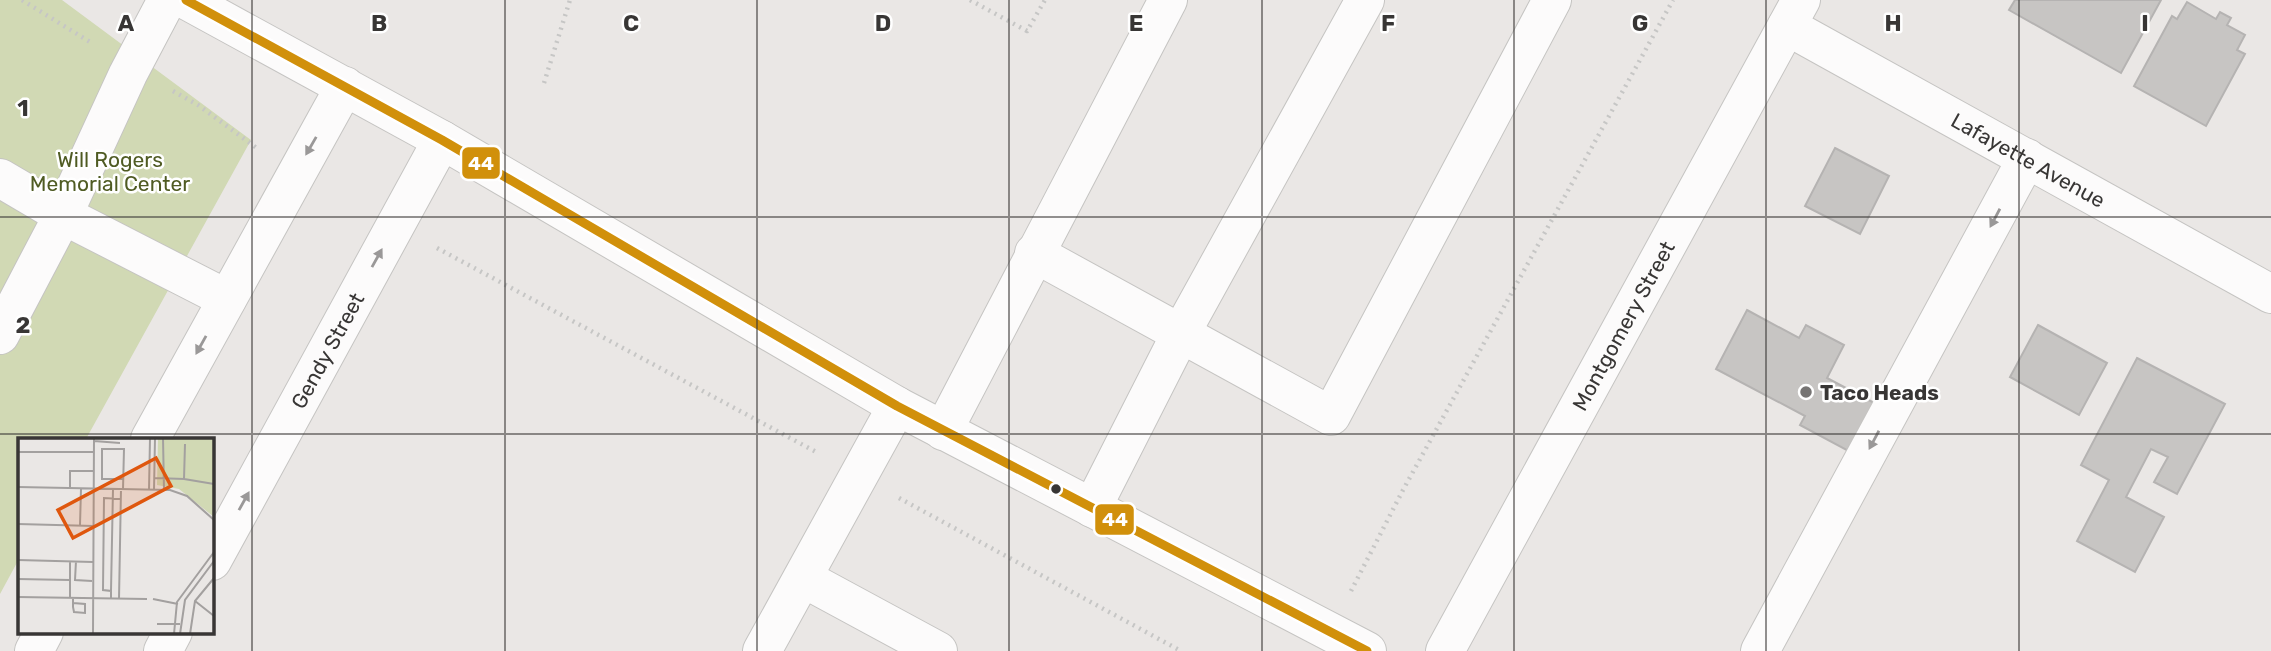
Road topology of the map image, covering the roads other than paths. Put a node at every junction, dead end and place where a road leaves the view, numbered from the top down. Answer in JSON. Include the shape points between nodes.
{"nodes":[{"id":1,"x":167,"y":0,"type":"edge"},
{"id":2,"x":186,"y":0,"type":"edge"},
{"id":3,"x":1168,"y":0,"type":"edge"},
{"id":4,"x":1365,"y":0,"type":"edge"},
{"id":5,"x":1552,"y":0,"type":"edge"},
{"id":6,"x":1794,"y":13,"type":"edge"},
{"id":7,"x":345,"y":86,"type":"junction"},
{"id":8,"x":442,"y":140,"type":"junction"},
{"id":9,"x":2027,"y":158,"type":"junction"},
{"id":10,"x":0,"y":178,"type":"edge"},
{"id":11,"x":63,"y":215,"type":"junction"},
{"id":12,"x":1034,"y":253,"type":"junction"},
{"id":13,"x":2271,"y":294,"type":"edge"},
{"id":14,"x":227,"y":299,"type":"junction"},
{"id":15,"x":1181,"y":333,"type":"junction"},
{"id":16,"x":0,"y":335,"type":"edge"},
{"id":17,"x":897,"y":406,"type":"junction"},
{"id":18,"x":943,"y":431,"type":"junction"},
{"id":19,"x":151,"y":438,"type":"edge"},
{"id":20,"x":1092,"y":508,"type":"junction"},
{"id":21,"x":214,"y":557,"type":"edge"},
{"id":22,"x":803,"y":578,"type":"junction"},
{"id":23,"x":43,"y":634,"type":"edge"},
{"id":24,"x":172,"y":634,"type":"edge"},
{"id":25,"x":34,"y":651,"type":"edge"},
{"id":26,"x":163,"y":651,"type":"edge"},
{"id":27,"x":762,"y":651,"type":"edge"},
{"id":28,"x":938,"y":651,"type":"edge"},
{"id":29,"x":1367,"y":651,"type":"edge"},
{"id":30,"x":1446,"y":651,"type":"edge"},
{"id":31,"x":1760,"y":651,"type":"edge"}],
"edges":[{"from":1,"to":11,"type":"street"},
{"from":2,"to":7,"type":"street"},
{"from":3,"to":12,"type":"street"},
{"from":4,"to":15,"type":"street"},
{"from":5,"to":15,"type":"street","via":[[1331,416]]},
{"from":6,"to":9,"type":"street","name":"Lafayette Avenue"},
{"from":6,"to":30,"type":"street","name":"Montgomery Street"},
{"from":7,"to":8,"type":"street"},
{"from":7,"to":14,"type":"street","one_way":true},
{"from":8,"to":17,"type":"street"},
{"from":21,"to":8,"type":"street","name":"Gendy Street","one_way":true},
{"from":9,"to":13,"type":"street","name":"Lafayette Avenue"},
{"from":9,"to":31,"type":"street","one_way":true},
{"from":10,"to":11,"type":"street"},
{"from":11,"to":14,"type":"street"},
{"from":11,"to":16,"type":"street"},
{"from":12,"to":15,"type":"street"},
{"from":12,"to":18,"type":"street"},
{"from":14,"to":19,"type":"street","one_way":true},
{"from":15,"to":20,"type":"street"},
{"from":17,"to":18,"type":"street"},
{"from":17,"to":22,"type":"street"},
{"from":18,"to":20,"type":"street"},
{"from":20,"to":29,"type":"street"},
{"from":22,"to":27,"type":"street"},
{"from":22,"to":28,"type":"street"},
{"from":23,"to":25,"type":"street"},
{"from":24,"to":26,"type":"street"}]}
